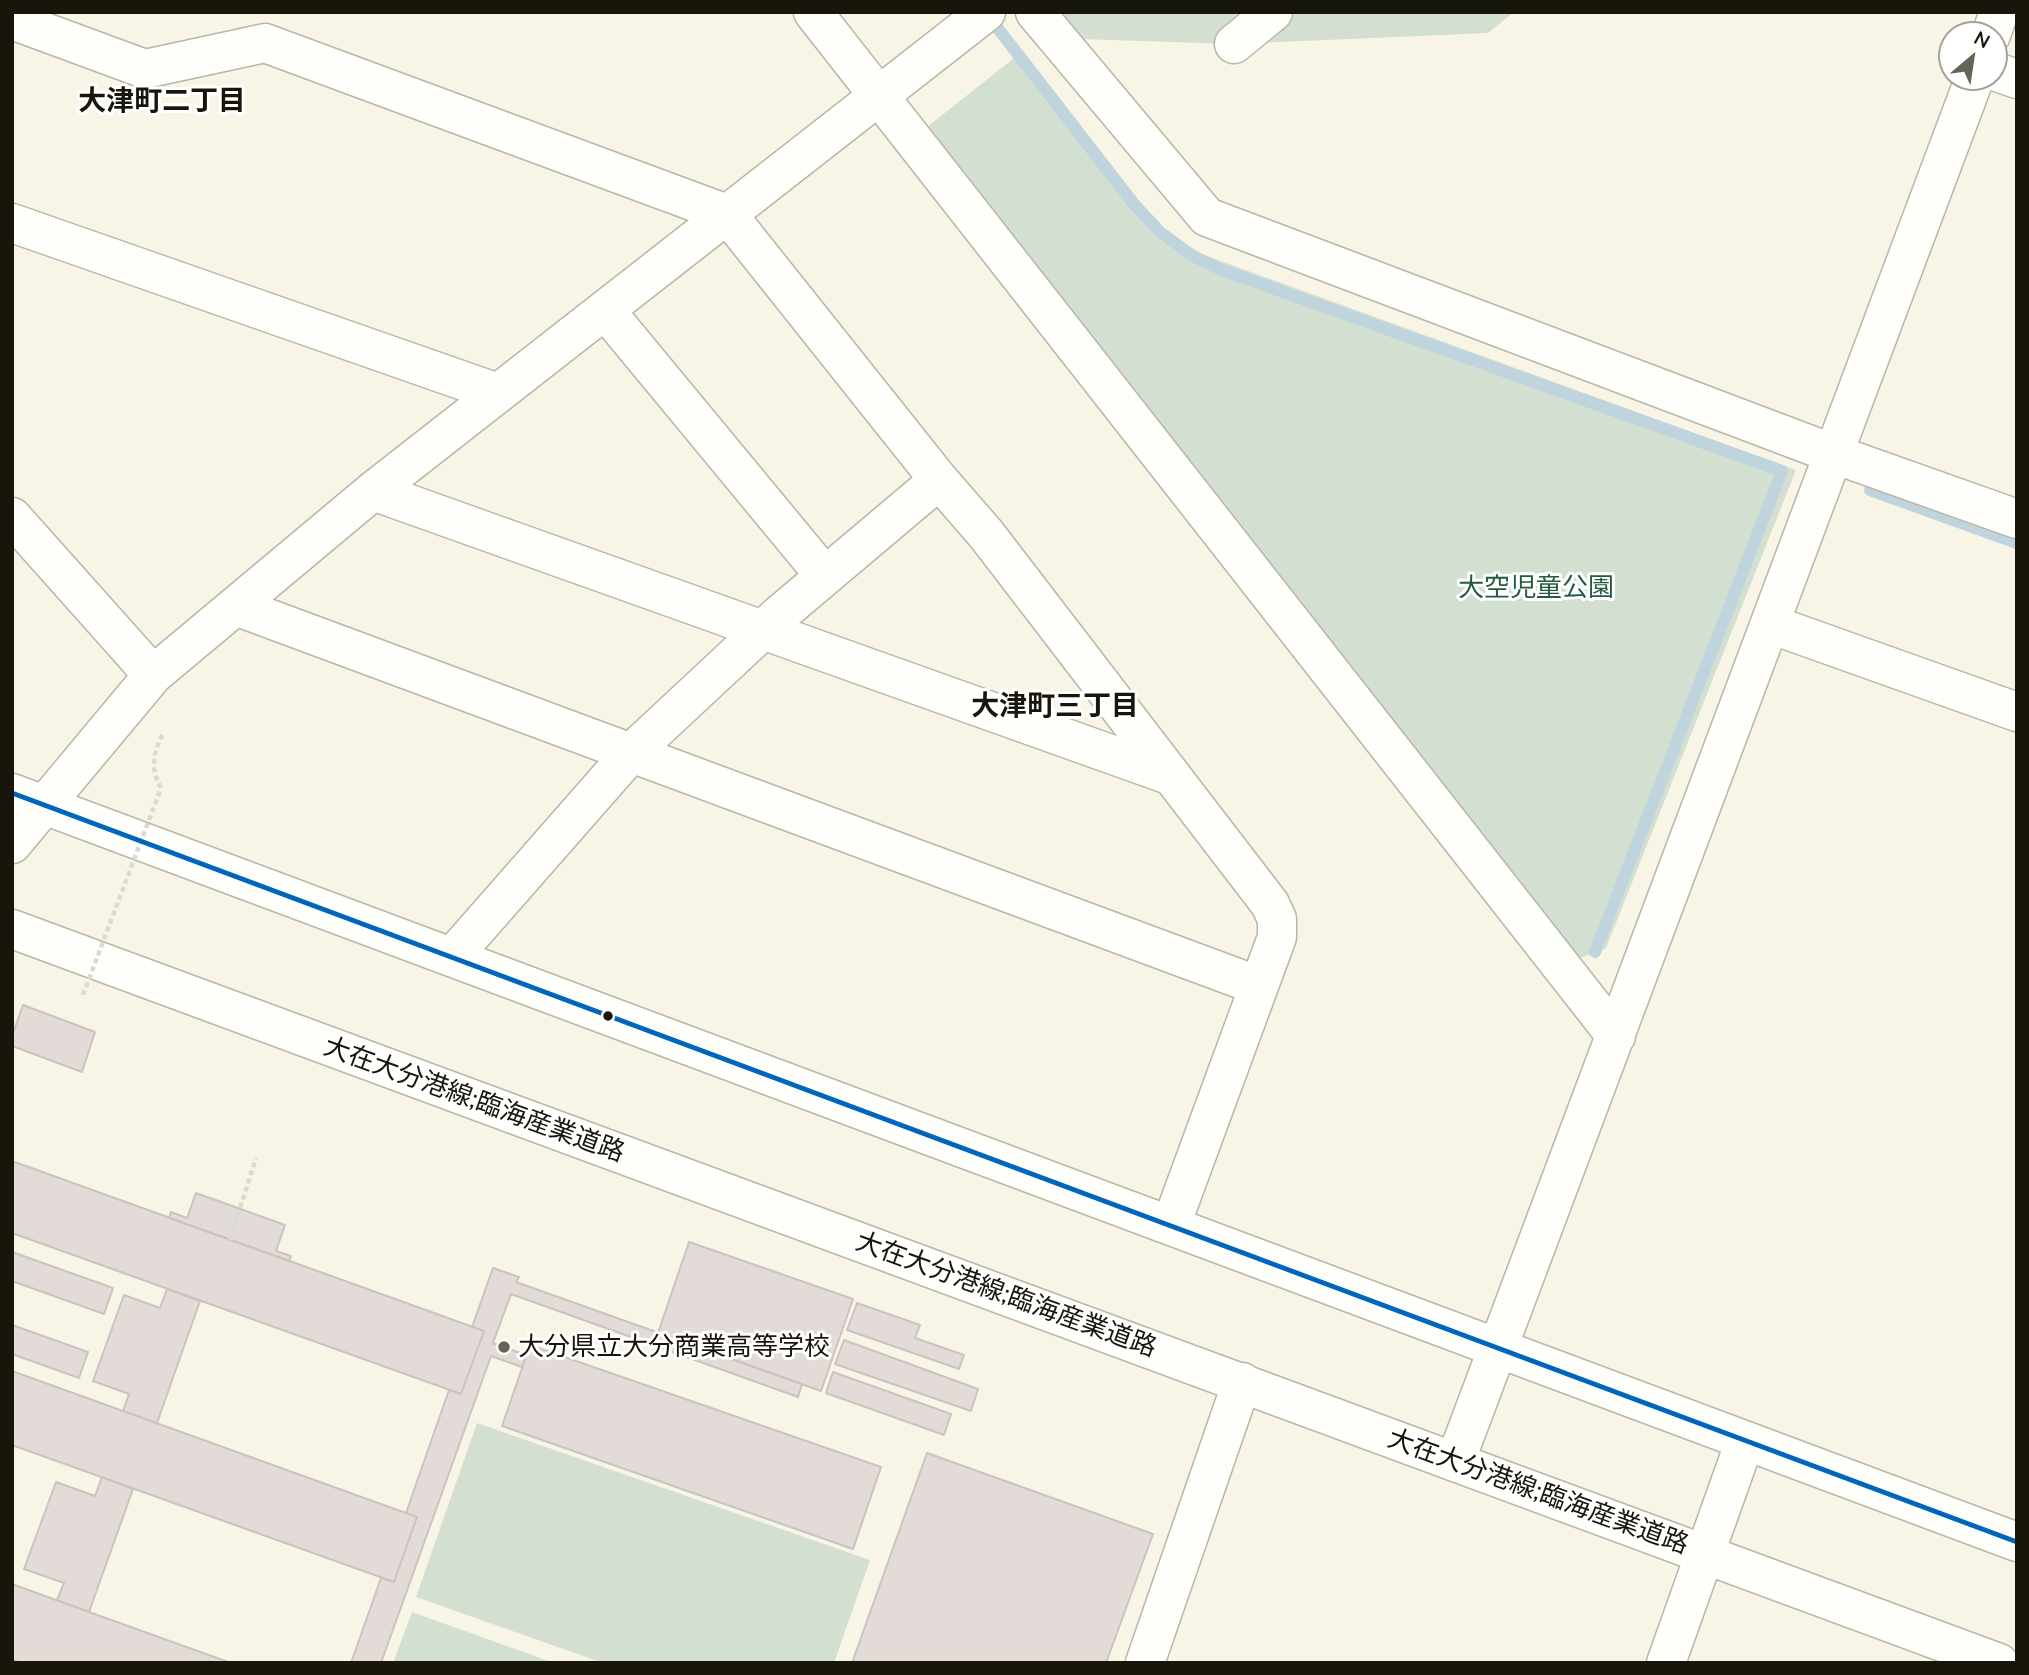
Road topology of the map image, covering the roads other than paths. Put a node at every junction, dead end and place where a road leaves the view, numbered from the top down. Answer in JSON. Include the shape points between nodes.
{"nodes":[{"id":1,"x":813,"y":12,"type":"edge"},
{"id":2,"x":986,"y":12,"type":"edge"},
{"id":3,"x":1035,"y":12,"type":"edge"},
{"id":4,"x":1273,"y":12,"type":"edge"},
{"id":5,"x":12,"y":20,"type":"edge"},
{"id":6,"x":1234,"y":44,"type":"dead end"},
{"id":7,"x":1970,"y":91,"type":"edge"},
{"id":8,"x":878,"y":96,"type":"junction"},
{"id":9,"x":727,"y":214,"type":"junction"},
{"id":10,"x":12,"y":223,"type":"edge"},
{"id":11,"x":605,"y":310,"type":"junction"},
{"id":12,"x":498,"y":393,"type":"junction"},
{"id":13,"x":1834,"y":454,"type":"junction"},
{"id":14,"x":939,"y":480,"type":"junction"},
{"id":15,"x":373,"y":491,"type":"junction"},
{"id":16,"x":12,"y":517,"type":"edge"},
{"id":17,"x":2017,"y":519,"type":"edge"},
{"id":18,"x":825,"y":576,"type":"junction"},
{"id":19,"x":238,"y":607,"type":"junction"},
{"id":20,"x":1770,"y":624,"type":"junction"},
{"id":21,"x":764,"y":628,"type":"junction"},
{"id":22,"x":153,"y":675,"type":"junction"},
{"id":23,"x":2017,"y":712,"type":"edge"},
{"id":24,"x":631,"y":752,"type":"junction"},
{"id":25,"x":1172,"y":776,"type":"junction"},
{"id":26,"x":29,"y":799,"type":"edge"},
{"id":27,"x":12,"y":844,"type":"edge"},
{"id":28,"x":12,"y":929,"type":"edge"},
{"id":29,"x":452,"y":957,"type":"junction"},
{"id":30,"x":1259,"y":986,"type":"junction"},
{"id":31,"x":1616,"y":1036,"type":"junction"},
{"id":32,"x":1171,"y":1225,"type":"junction"},
{"id":33,"x":1499,"y":1348,"type":"junction"},
{"id":34,"x":1242,"y":1382,"type":"junction"},
{"id":35,"x":1745,"y":1441,"type":"junction"},
{"id":36,"x":1455,"y":1462,"type":"junction"},
{"id":37,"x":2017,"y":1542,"type":"edge"},
{"id":38,"x":1704,"y":1554,"type":"junction"},
{"id":39,"x":1145,"y":1663,"type":"edge"},
{"id":40,"x":1666,"y":1663,"type":"edge"},
{"id":41,"x":1999,"y":1663,"type":"edge"}],
"edges":[{"from":1,"to":8,"type":"street"},
{"from":2,"to":8,"type":"street"},
{"from":3,"to":13,"type":"street","via":[[1207,217]]},
{"from":4,"to":6,"type":"street"},
{"from":5,"to":9,"type":"street","via":[[145,69],[265,43]]},
{"from":7,"to":13,"type":"street"},
{"from":8,"to":9,"type":"street"},
{"from":8,"to":31,"type":"street"},
{"from":9,"to":11,"type":"street"},
{"from":9,"to":14,"type":"street"},
{"from":10,"to":12,"type":"street"},
{"from":11,"to":12,"type":"street"},
{"from":11,"to":18,"type":"street"},
{"from":12,"to":15,"type":"street"},
{"from":13,"to":17,"type":"street"},
{"from":13,"to":20,"type":"street"},
{"from":14,"to":18,"type":"street"},
{"from":14,"to":25,"type":"street","via":[[986,534]]},
{"from":15,"to":19,"type":"street"},
{"from":15,"to":21,"type":"street"},
{"from":16,"to":22,"type":"street"},
{"from":18,"to":21,"type":"street"},
{"from":19,"to":22,"type":"street"},
{"from":19,"to":24,"type":"street"},
{"from":20,"to":23,"type":"street"},
{"from":20,"to":31,"type":"street"},
{"from":21,"to":24,"type":"street"},
{"from":21,"to":25,"type":"street"},
{"from":22,"to":26,"type":"street"},
{"from":24,"to":29,"type":"street"},
{"from":24,"to":30,"type":"street"},
{"from":25,"to":30,"type":"street","via":[[1274,912],[1277,937]]},
{"from":26,"to":27,"type":"street"},
{"from":26,"to":29,"type":"street"},
{"from":28,"to":34,"type":"street","name":"大在大分港線;臨海産業道路"},
{"from":29,"to":32,"type":"street"},
{"from":30,"to":32,"type":"street"},
{"from":31,"to":33,"type":"street"},
{"from":32,"to":33,"type":"street"},
{"from":33,"to":35,"type":"street"},
{"from":33,"to":36,"type":"street"},
{"from":34,"to":36,"type":"street","name":"大在大分港線;臨海産業道路"},
{"from":34,"to":39,"type":"street"},
{"from":35,"to":37,"type":"street"},
{"from":35,"to":38,"type":"street"},
{"from":36,"to":38,"type":"street","name":"大在大分港線;臨海産業道路"},
{"from":38,"to":40,"type":"street"},
{"from":38,"to":41,"type":"street","name":"大在大分港線;臨海産業道路"}]}
